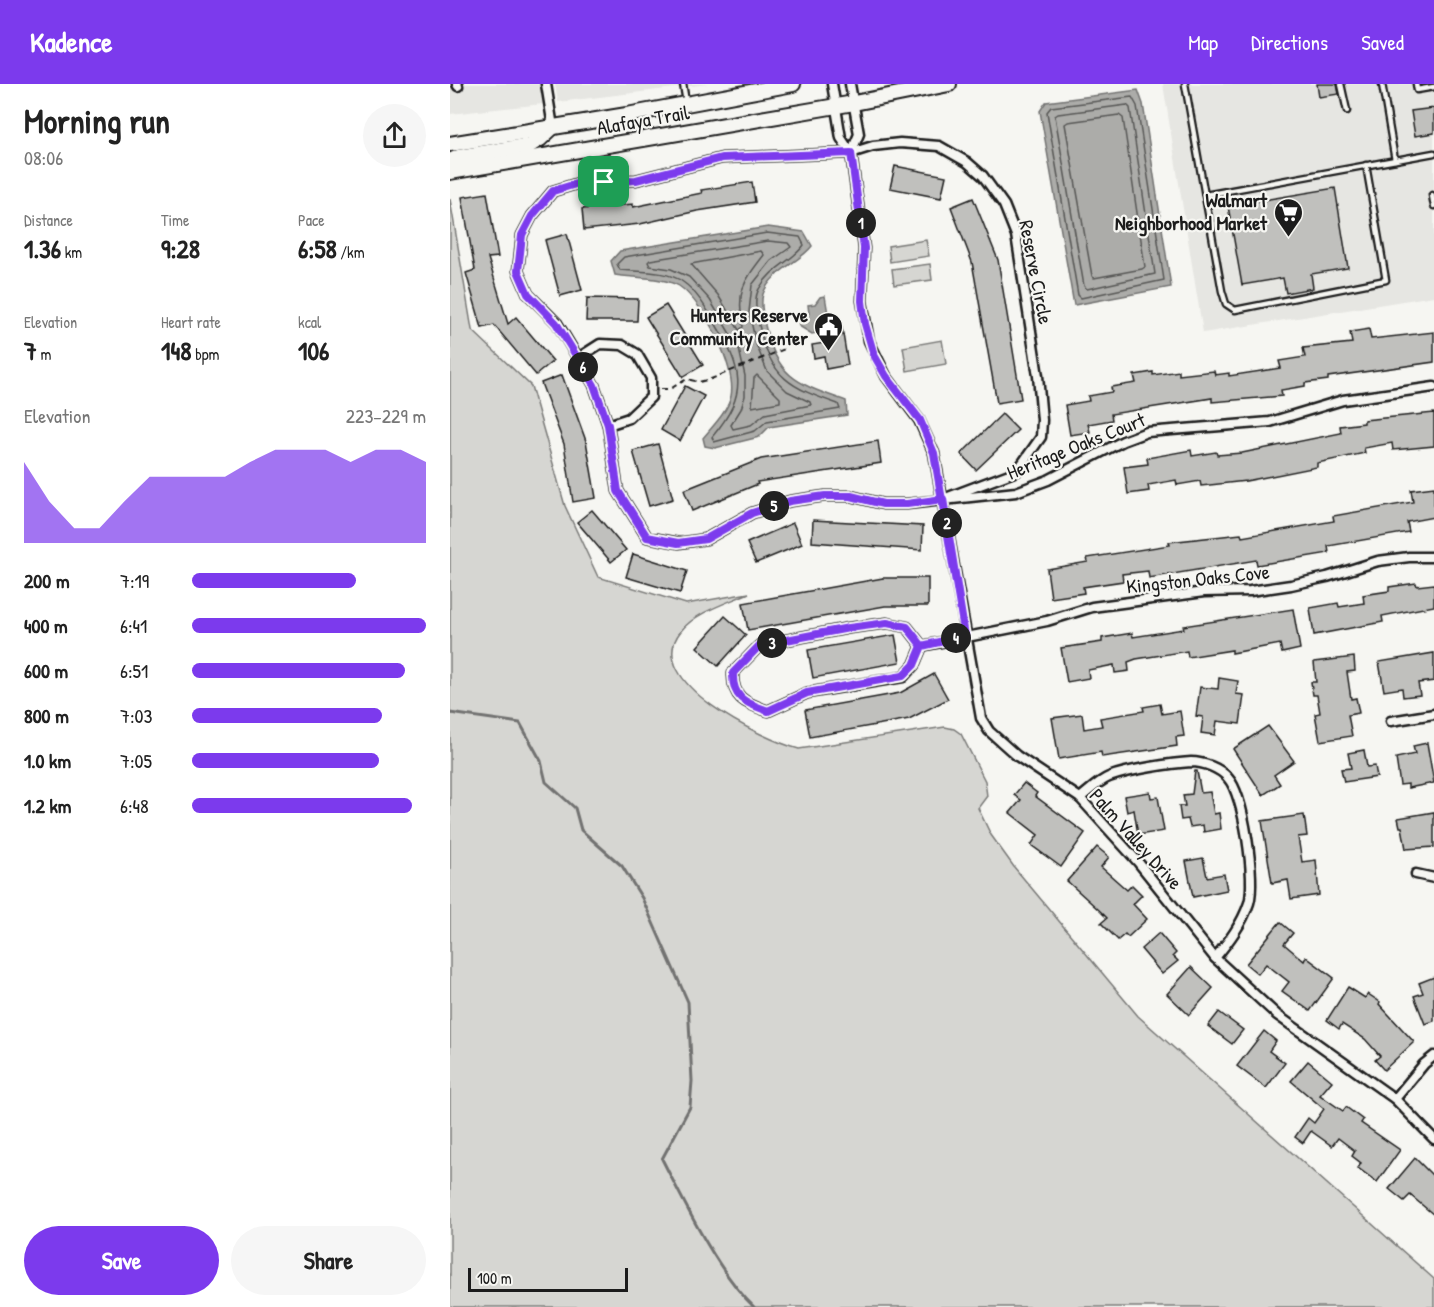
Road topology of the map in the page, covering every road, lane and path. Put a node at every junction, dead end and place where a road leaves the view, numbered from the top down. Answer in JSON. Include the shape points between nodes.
{"nodes":[{"id":1,"x":546,"y":84,"type":"edge"},
{"id":2,"x":683,"y":84,"type":"edge"},
{"id":3,"x":793,"y":84,"type":"edge"},
{"id":4,"x":832,"y":84,"type":"edge"},
{"id":5,"x":850,"y":84,"type":"edge"},
{"id":6,"x":948,"y":84,"type":"edge"},
{"id":7,"x":1185,"y":84,"type":"edge"},
{"id":8,"x":1341,"y":84,"type":"edge"},
{"id":9,"x":1382,"y":84,"type":"edge"},
{"id":10,"x":1416,"y":84,"type":"edge"},
{"id":11,"x":1434,"y":87,"type":"edge"},
{"id":12,"x":854,"y":103,"type":"junction"},
{"id":13,"x":687,"y":104,"type":"junction"},
{"id":14,"x":836,"y":106,"type":"junction"},
{"id":15,"x":1347,"y":111,"type":"dead end"},
{"id":16,"x":553,"y":127,"type":"junction"},
{"id":17,"x":450,"y":144,"type":"edge"},
{"id":18,"x":851,"y":153,"type":"junction"},
{"id":19,"x":1434,"y":153,"type":"edge"},
{"id":20,"x":1395,"y":160,"type":"junction"},
{"id":21,"x":450,"y":161,"type":"edge"},
{"id":22,"x":1366,"y":165,"type":"junction"},
{"id":23,"x":450,"y":172,"type":"edge"},
{"id":24,"x":1205,"y":195,"type":"junction"},
{"id":25,"x":1432,"y":195,"type":"dead end"},
{"id":26,"x":1434,"y":206,"type":"edge"},
{"id":27,"x":787,"y":348,"type":"dead end"},
{"id":28,"x":578,"y":358,"type":"junction"},
{"id":29,"x":1434,"y":387,"type":"edge"},
{"id":30,"x":651,"y":388,"type":"junction"},
{"id":31,"x":608,"y":425,"type":"junction"},
{"id":32,"x":943,"y":499,"type":"junction"},
{"id":33,"x":1434,"y":557,"type":"edge"},
{"id":34,"x":965,"y":636,"type":"junction"},
{"id":35,"x":922,"y":646,"type":"junction"},
{"id":36,"x":1434,"y":714,"type":"edge"},
{"id":37,"x":1391,"y":721,"type":"dead end"},
{"id":38,"x":1080,"y":798,"type":"junction"},
{"id":39,"x":1416,"y":874,"type":"dead end"},
{"id":40,"x":1434,"y":878,"type":"edge"},
{"id":41,"x":1215,"y":958,"type":"junction"},
{"id":42,"x":1434,"y":1056,"type":"edge"},
{"id":43,"x":1395,"y":1099,"type":"junction"},
{"id":44,"x":1434,"y":1139,"type":"edge"}],
"edges":[{"from":1,"to":16,"type":"street"},
{"from":2,"to":13,"type":"lane"},
{"from":3,"to":13,"type":"main road","name":"Alafaya Trail"},
{"from":4,"to":14,"type":"street","name":"Palm Valley Drive"},
{"from":5,"to":12,"type":"street","name":"Palm Valley Drive"},
{"from":6,"to":12,"type":"main road","name":"Alafaya Trail"},
{"from":7,"to":24,"type":"lane"},
{"from":8,"to":15,"type":"lane"},
{"from":9,"to":20,"type":"lane"},
{"from":10,"to":11,"type":"lane","via":[[1417,90]]},
{"from":12,"to":14,"type":"main road","name":"Alafaya Trail"},
{"from":12,"to":18,"type":"street","name":"Palm Valley Drive","via":[[859,134]]},
{"from":13,"to":16,"type":"main road","name":"Alafaya Trail"},
{"from":14,"to":18,"type":"street","name":"Palm Valley Drive","via":[[841,138]]},
{"from":14,"to":23,"type":"main road","name":"Alafaya Trail"},
{"from":16,"to":17,"type":"main road","name":"Alafaya Trail"},
{"from":16,"to":21,"type":"main road","via":[[530,145]]},
{"from":18,"to":28,"type":"street","name":"Reserve Circle","via":[[722,158],[636,180],[579,183],[553,191],[522,235],[518,271],[528,294],[556,323]]},
{"from":18,"to":32,"type":"street","name":"Palm Valley Drive","via":[[864,248],[862,301],[869,341],[886,376],[909,404],[928,437]]},
{"from":18,"to":32,"type":"street","name":"Reserve Circle","via":[[900,143],[939,146],[968,162],[982,176],[1004,205],[1016,235],[1038,376],[1041,437],[1017,471]]},
{"from":19,"to":20,"type":"lane"},
{"from":20,"to":22,"type":"lane"},
{"from":22,"to":24,"type":"lane"},
{"from":22,"to":24,"type":"lane","via":[[1386,280],[1296,300],[1235,310],[1226,304]]},
{"from":25,"to":26,"type":"lane"},
{"from":27,"to":30,"type":"path","via":[[711,379],[687,379],[670,389]]},
{"from":28,"to":30,"type":"street","via":[[600,344],[622,345],[637,354],[651,378]]},
{"from":28,"to":31,"type":"street","name":"Reserve Circle","via":[[594,385]]},
{"from":29,"to":32,"type":"street","name":"Heritage Oaks Court","via":[[1342,400],[1270,422],[1147,432],[1016,492]]},
{"from":30,"to":31,"type":"street","via":[[651,397],[629,418]]},
{"from":31,"to":32,"type":"street","name":"Reserve Circle","via":[[618,491],[647,537],[678,543],[706,539],[752,513],[790,501],[825,496],[851,496],[883,504]]},
{"from":32,"to":34,"type":"street","name":"Palm Valley Drive"},
{"from":33,"to":34,"type":"street","name":"Kingston Oaks Cove","via":[[1378,561],[1291,585],[1204,592],[1092,608],[1047,621]]},
{"from":34,"to":35,"type":"street","name":"Kingston Oaks Cove"},
{"from":34,"to":38,"type":"street","name":"Palm Valley Drive","via":[[976,702],[989,731],[1017,756]]},
{"from":35,"to":35,"type":"street","via":[[907,627],[887,623],[790,638],[760,645],[733,673],[733,683],[737,695],[747,704],[768,711],[807,693],[903,676],[914,665]]},
{"from":36,"to":37,"type":"street"},
{"from":38,"to":41,"type":"street","name":"Palm Valley Drive"},
{"from":38,"to":41,"type":"street","via":[[1107,777],[1191,762],[1205,764],[1229,778],[1239,800],[1253,883],[1235,934]]},
{"from":39,"to":40,"type":"street"},
{"from":41,"to":43,"type":"street","name":"Palm Valley Drive","via":[[1277,1014]]},
{"from":42,"to":43,"type":"street"},
{"from":43,"to":44,"type":"street","name":"Palm Valley Drive"}]}
